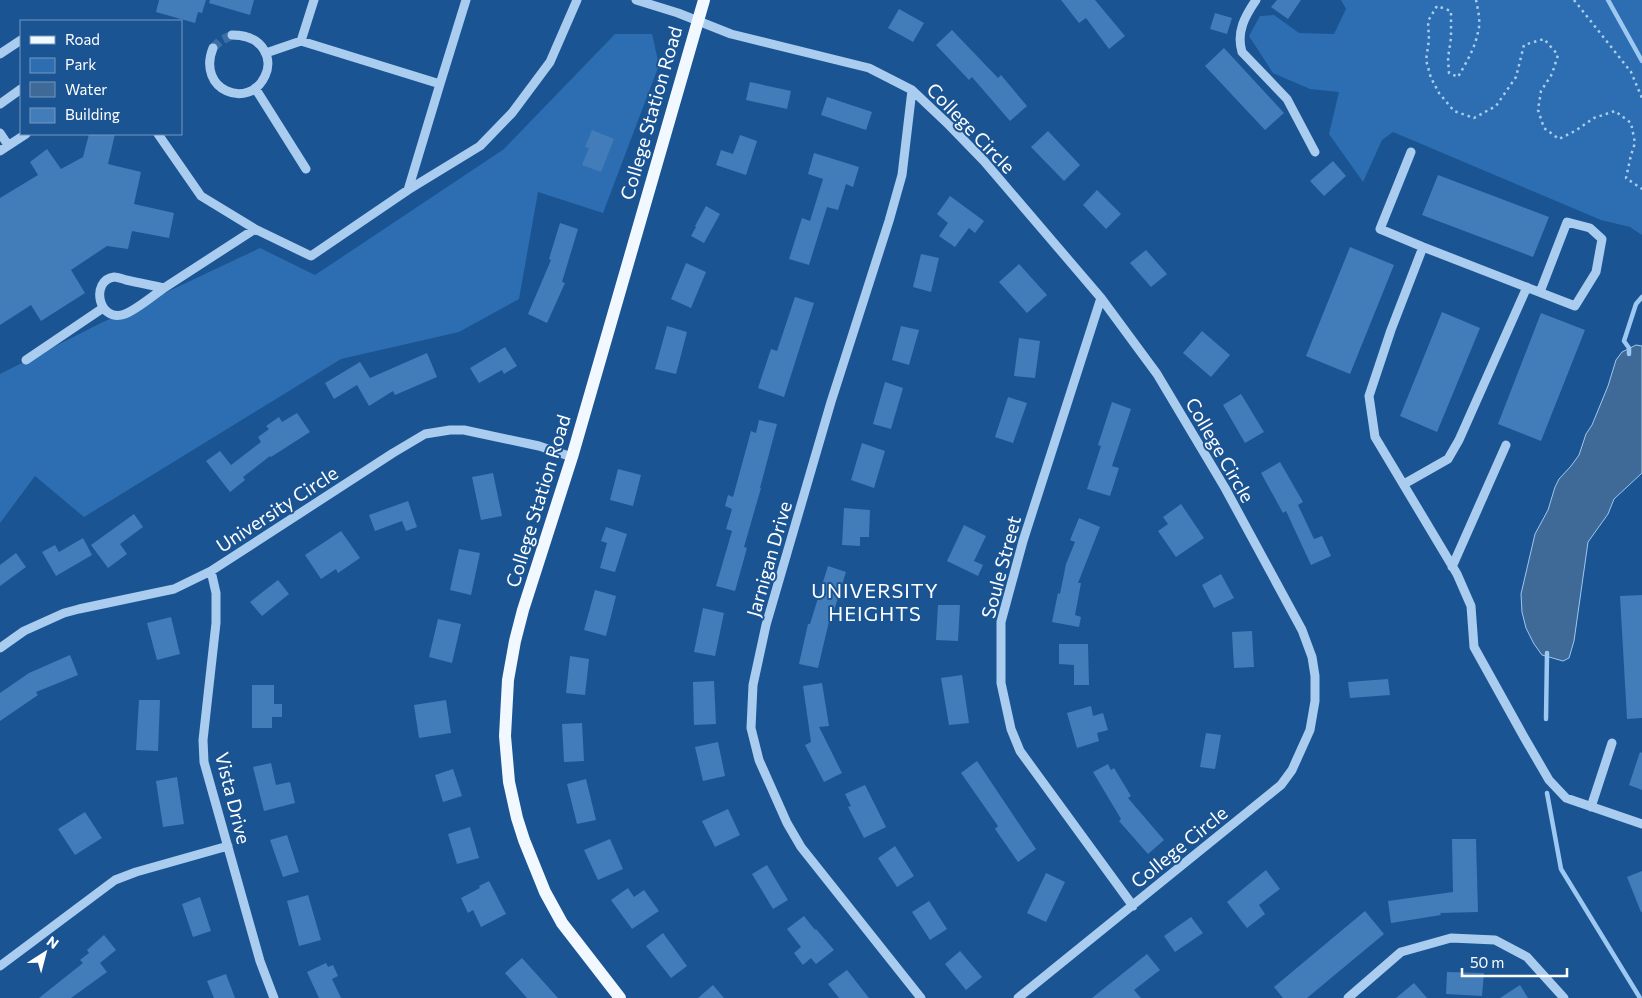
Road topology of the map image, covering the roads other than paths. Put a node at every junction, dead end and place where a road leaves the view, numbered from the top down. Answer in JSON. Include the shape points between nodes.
{"nodes":[{"id":1,"x":314,"y":0,"type":"edge"},
{"id":2,"x":466,"y":0,"type":"edge"},
{"id":3,"x":577,"y":0,"type":"edge"},
{"id":4,"x":636,"y":0,"type":"edge"},
{"id":5,"x":704,"y":0,"type":"edge"},
{"id":6,"x":1256,"y":0,"type":"edge"},
{"id":7,"x":697,"y":20,"type":"junction"},
{"id":8,"x":232,"y":35,"type":"dead end"},
{"id":9,"x":20,"y":41,"type":"edge"},
{"id":10,"x":301,"y":41,"type":"junction"},
{"id":11,"x":213,"y":48,"type":"dead end"},
{"id":12,"x":266,"y":53,"type":"junction"},
{"id":13,"x":0,"y":54,"type":"edge"},
{"id":14,"x":440,"y":84,"type":"junction"},
{"id":15,"x":255,"y":88,"type":"junction"},
{"id":16,"x":912,"y":90,"type":"junction"},
{"id":17,"x":20,"y":91,"type":"edge"},
{"id":18,"x":0,"y":104,"type":"edge"},
{"id":19,"x":0,"y":133,"type":"edge"},
{"id":20,"x":24,"y":135,"type":"edge"},
{"id":21,"x":159,"y":135,"type":"edge"},
{"id":22,"x":8,"y":145,"type":"junction"},
{"id":23,"x":0,"y":151,"type":"edge"},
{"id":24,"x":1315,"y":152,"type":"dead end"},
{"id":25,"x":1411,"y":152,"type":"dead end"},
{"id":26,"x":306,"y":169,"type":"dead end"},
{"id":27,"x":408,"y":190,"type":"junction"},
{"id":28,"x":255,"y":229,"type":"junction"},
{"id":29,"x":1424,"y":248,"type":"junction"},
{"id":30,"x":1527,"y":287,"type":"junction"},
{"id":31,"x":164,"y":288,"type":"junction"},
{"id":32,"x":1540,"y":292,"type":"junction"},
{"id":33,"x":1101,"y":298,"type":"junction"},
{"id":34,"x":103,"y":308,"type":"junction"},
{"id":35,"x":26,"y":360,"type":"dead end"},
{"id":36,"x":1506,"y":445,"type":"dead end"},
{"id":37,"x":572,"y":457,"type":"junction"},
{"id":38,"x":1404,"y":484,"type":"junction"},
{"id":39,"x":1452,"y":567,"type":"junction"},
{"id":40,"x":211,"y":571,"type":"junction"},
{"id":41,"x":0,"y":648,"type":"edge"},
{"id":42,"x":1612,"y":742,"type":"dead end"},
{"id":43,"x":1591,"y":808,"type":"junction"},
{"id":44,"x":1642,"y":824,"type":"edge"},
{"id":45,"x":228,"y":846,"type":"junction"},
{"id":46,"x":1134,"y":906,"type":"junction"},
{"id":47,"x":0,"y":966,"type":"edge"},
{"id":48,"x":274,"y":998,"type":"edge"},
{"id":49,"x":620,"y":998,"type":"edge"},
{"id":50,"x":921,"y":998,"type":"edge"},
{"id":51,"x":1018,"y":998,"type":"edge"},
{"id":52,"x":1348,"y":998,"type":"edge"},
{"id":53,"x":1564,"y":998,"type":"edge"}],
"edges":[{"from":1,"to":10,"type":"street"},
{"from":2,"to":14,"type":"street"},
{"from":3,"to":27,"type":"street","via":[[550,62],[512,113],[480,146]]},
{"from":4,"to":7,"type":"street","name":"College Circle"},
{"from":5,"to":7,"type":"main road","name":"College Station Road"},
{"from":6,"to":24,"type":"street","via":[[1240,30],[1242,52],[1287,99]]},
{"from":7,"to":16,"type":"street","name":"College Circle","via":[[731,34],[869,68]]},
{"from":7,"to":37,"type":"main road","name":"College Station Road"},
{"from":8,"to":12,"type":"street","via":[[252,38]]},
{"from":9,"to":13,"type":"street"},
{"from":10,"to":12,"type":"street"},
{"from":10,"to":14,"type":"street"},
{"from":11,"to":15,"type":"street","via":[[209,68],[219,86],[236,94]]},
{"from":12,"to":15,"type":"street","via":[[267,72]]},
{"from":14,"to":27,"type":"street"},
{"from":15,"to":26,"type":"street"},
{"from":16,"to":33,"type":"street","name":"College Circle","via":[[984,161]]},
{"from":16,"to":50,"type":"street","name":"Jarnigan Drive","via":[[902,175],[766,625],[753,685],[751,728],[758,760],[801,846]]},
{"from":17,"to":18,"type":"street"},
{"from":19,"to":22,"type":"street"},
{"from":20,"to":22,"type":"street"},
{"from":21,"to":28,"type":"street","via":[[201,196]]},
{"from":22,"to":23,"type":"street"},
{"from":25,"to":29,"type":"street","via":[[1380,229]]},
{"from":27,"to":28,"type":"street","via":[[311,256]]},
{"from":28,"to":31,"type":"street"},
{"from":29,"to":30,"type":"street"},
{"from":29,"to":38,"type":"street","via":[[1369,396],[1376,437]]},
{"from":30,"to":32,"type":"street"},
{"from":30,"to":38,"type":"street","via":[[1452,453],[1448,459]]},
{"from":31,"to":34,"type":"street","via":[[126,314],[116,316]]},
{"from":31,"to":34,"type":"street","via":[[114,278],[101,287],[99,294]]},
{"from":32,"to":32,"type":"street","via":[[1575,306],[1596,272],[1602,239],[1590,228],[1567,222]]},
{"from":33,"to":46,"type":"street","name":"Soule Street","via":[[1001,622],[1001,682],[1011,729],[1020,751]]},
{"from":33,"to":46,"type":"street","name":"College Circle","via":[[1156,374],[1225,488],[1302,630],[1315,676],[1310,730],[1292,770],[1281,785]]},
{"from":34,"to":35,"type":"street"},
{"from":36,"to":39,"type":"street"},
{"from":37,"to":40,"type":"street","name":"University Circle","via":[[539,446],[464,430],[425,434]]},
{"from":37,"to":49,"type":"main road","name":"College Station Road","via":[[514,641],[505,716],[509,782],[524,840],[545,892],[571,935]]},
{"from":38,"to":39,"type":"street"},
{"from":39,"to":43,"type":"street","via":[[1471,606],[1474,647],[1524,737],[1549,780],[1566,798]]},
{"from":40,"to":41,"type":"street","name":"University Circle","via":[[174,589],[64,614],[24,631]]},
{"from":40,"to":45,"type":"street","name":"Vista Drive","via":[[216,593],[216,623],[203,740],[204,762]]},
{"from":42,"to":43,"type":"street"},
{"from":43,"to":44,"type":"street"},
{"from":45,"to":47,"type":"street","via":[[115,880]]},
{"from":45,"to":48,"type":"street","name":"Vista Drive","via":[[260,961]]},
{"from":46,"to":51,"type":"street","name":"College Circle"},
{"from":52,"to":53,"type":"street","via":[[1401,952],[1451,938],[1495,940],[1527,957]]}]}
